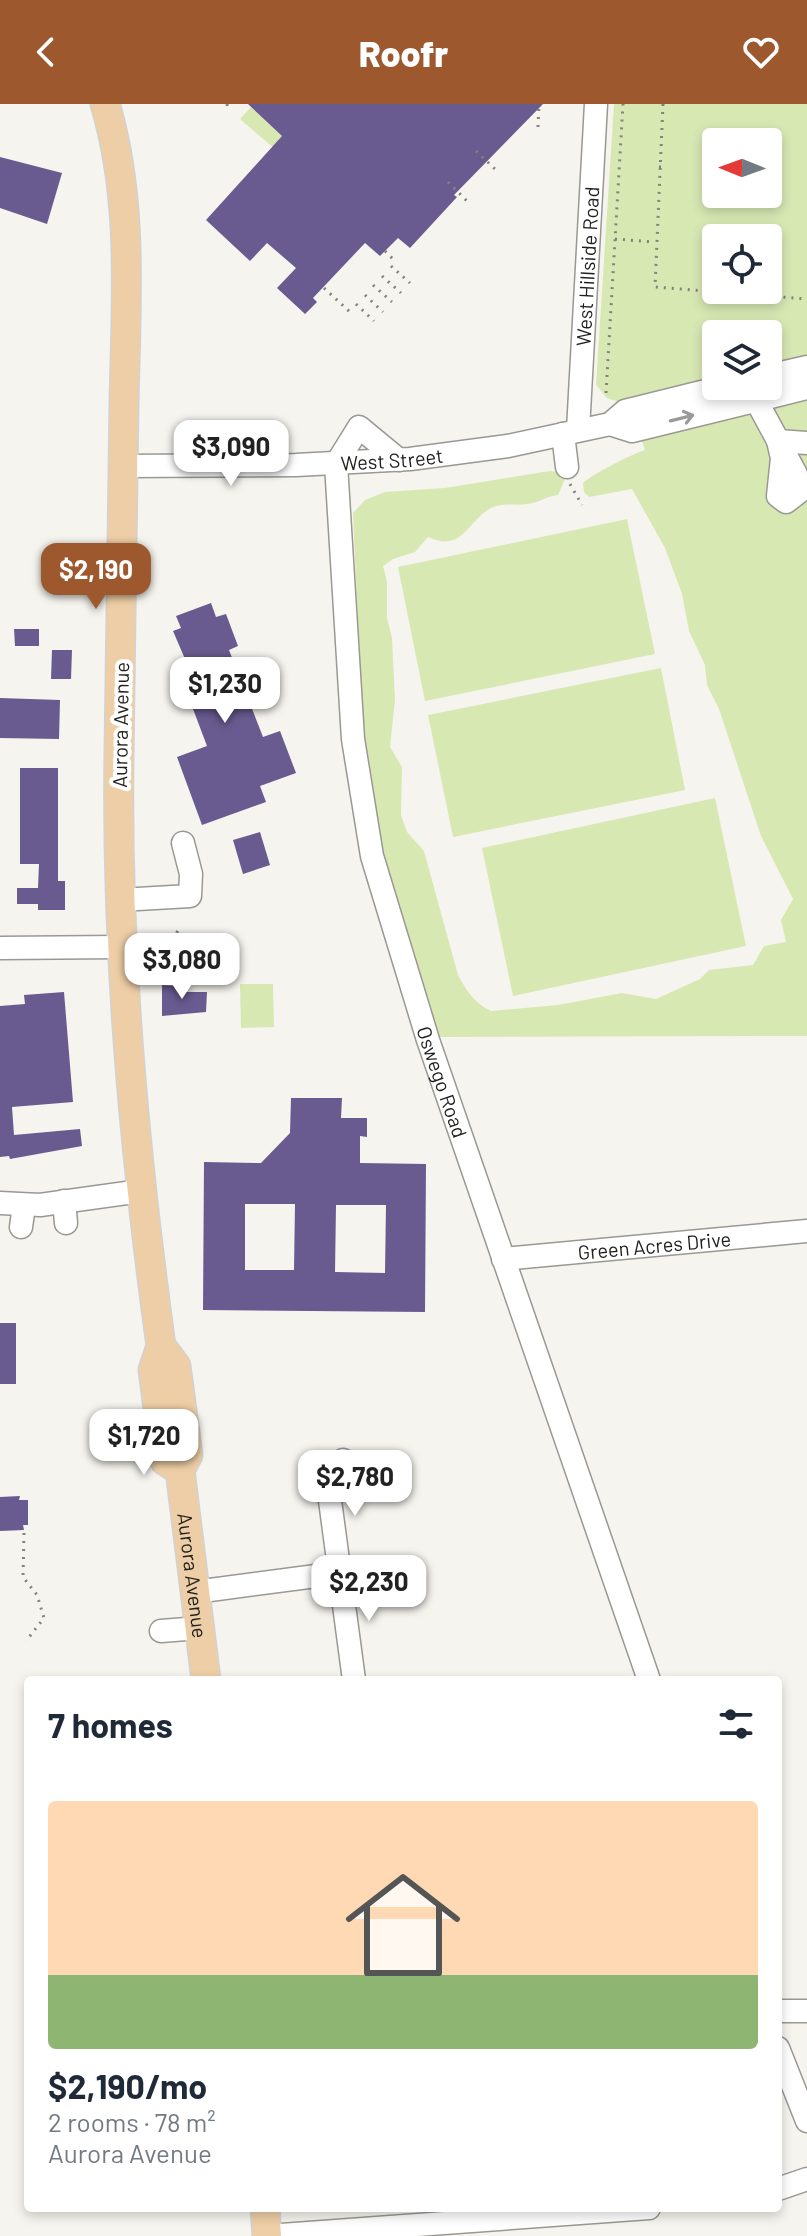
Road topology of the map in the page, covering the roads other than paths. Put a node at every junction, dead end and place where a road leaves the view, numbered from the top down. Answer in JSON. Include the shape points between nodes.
{"nodes":[{"id":1,"x":105,"y":104,"type":"edge"},
{"id":2,"x":596,"y":104,"type":"edge"},
{"id":3,"x":807,"y":367,"type":"edge"},
{"id":4,"x":782,"y":373,"type":"edge"},
{"id":5,"x":807,"y":388,"type":"edge"},
{"id":6,"x":782,"y":390,"type":"edge"},
{"id":7,"x":702,"y":392,"type":"edge"},
{"id":8,"x":730,"y":400,"type":"edge"},
{"id":9,"x":756,"y":400,"type":"edge"},
{"id":10,"x":610,"y":424,"type":"junction"},
{"id":11,"x":571,"y":432,"type":"junction"},
{"id":12,"x":807,"y":443,"type":"edge"},
{"id":13,"x":399,"y":460,"type":"junction"},
{"id":14,"x":336,"y":464,"type":"junction"},
{"id":15,"x":124,"y":466,"type":"junction"},
{"id":16,"x":567,"y":467,"type":"road end"},
{"id":17,"x":183,"y":843,"type":"dead end"},
{"id":18,"x":120,"y":900,"type":"junction"},
{"id":19,"x":120,"y":947,"type":"junction"},
{"id":20,"x":0,"y":948,"type":"edge"},
{"id":21,"x":141,"y":1191,"type":"junction"},
{"id":22,"x":0,"y":1203,"type":"edge"},
{"id":23,"x":807,"y":1231,"type":"edge"},
{"id":24,"x":503,"y":1259,"type":"junction"},
{"id":25,"x":343,"y":1460,"type":"dead end"},
{"id":26,"x":339,"y":1573,"type":"junction"},
{"id":27,"x":195,"y":1592,"type":"junction"},
{"id":28,"x":199,"y":1628,"type":"junction"},
{"id":29,"x":161,"y":1631,"type":"dead end"},
{"id":30,"x":205,"y":1676,"type":"edge"},
{"id":31,"x":353,"y":1676,"type":"edge"},
{"id":32,"x":648,"y":1676,"type":"edge"},
{"id":33,"x":782,"y":2011,"type":"edge"},
{"id":34,"x":807,"y":2011,"type":"edge"},
{"id":35,"x":782,"y":2058,"type":"edge"},
{"id":36,"x":807,"y":2121,"type":"edge"},
{"id":37,"x":807,"y":2179,"type":"edge"},
{"id":38,"x":782,"y":2188,"type":"edge"},
{"id":39,"x":265,"y":2212,"type":"edge"},
{"id":40,"x":594,"y":2212,"type":"edge"},
{"id":41,"x":267,"y":2236,"type":"edge"}],
"edges":[{"from":1,"to":15,"type":"main road","name":"Aurora Avenue","via":[[125,224]]},
{"from":2,"to":11,"type":"street","name":"West Hillside Road"},
{"from":3,"to":4,"type":"street"},
{"from":5,"to":6,"type":"street","name":"West Street"},
{"from":7,"to":10,"type":"street","name":"West Street","via":[[625,411]]},
{"from":10,"to":8,"type":"street","name":"West Street","one_way":true,"via":[[632,431]]},
{"from":9,"to":12,"type":"street","via":[[778,441]]},
{"from":10,"to":11,"type":"street","name":"West Street"},
{"from":11,"to":13,"type":"street","name":"West Street","via":[[468,453]]},
{"from":11,"to":16,"type":"street","name":"West Hillside Road"},
{"from":13,"to":14,"type":"street","name":"West Street"},
{"from":13,"to":14,"type":"street","via":[[359,427]]},
{"from":14,"to":15,"type":"street","name":"West Street"},
{"from":14,"to":24,"type":"street","name":"Oswego Road","via":[[351,726],[367,833],[393,934]]},
{"from":15,"to":18,"type":"main road","name":"Aurora Avenue"},
{"from":17,"to":18,"type":"street","via":[[190,896]]},
{"from":18,"to":19,"type":"main road","name":"Aurora Avenue"},
{"from":19,"to":20,"type":"street"},
{"from":19,"to":21,"type":"main road","name":"Aurora Avenue"},
{"from":21,"to":22,"type":"street","via":[[65,1212],[22,1216]]},
{"from":21,"to":27,"type":"main road","name":"Aurora Avenue","via":[[161,1346],[176,1366],[188,1455],[180,1470]]},
{"from":23,"to":24,"type":"street","name":"Green Acres Drive"},
{"from":24,"to":32,"type":"street","name":"Oswego Road"},
{"from":25,"to":26,"type":"street","via":[[329,1493]]},
{"from":26,"to":27,"type":"street"},
{"from":26,"to":31,"type":"street"},
{"from":27,"to":28,"type":"main road","name":"Aurora Avenue"},
{"from":28,"to":29,"type":"street"},
{"from":28,"to":30,"type":"main road","name":"Aurora Avenue"},
{"from":33,"to":34,"type":"street"},
{"from":35,"to":36,"type":"street"},
{"from":37,"to":38,"type":"street"},
{"from":39,"to":41,"type":"main road"},
{"from":40,"to":41,"type":"street"}]}
